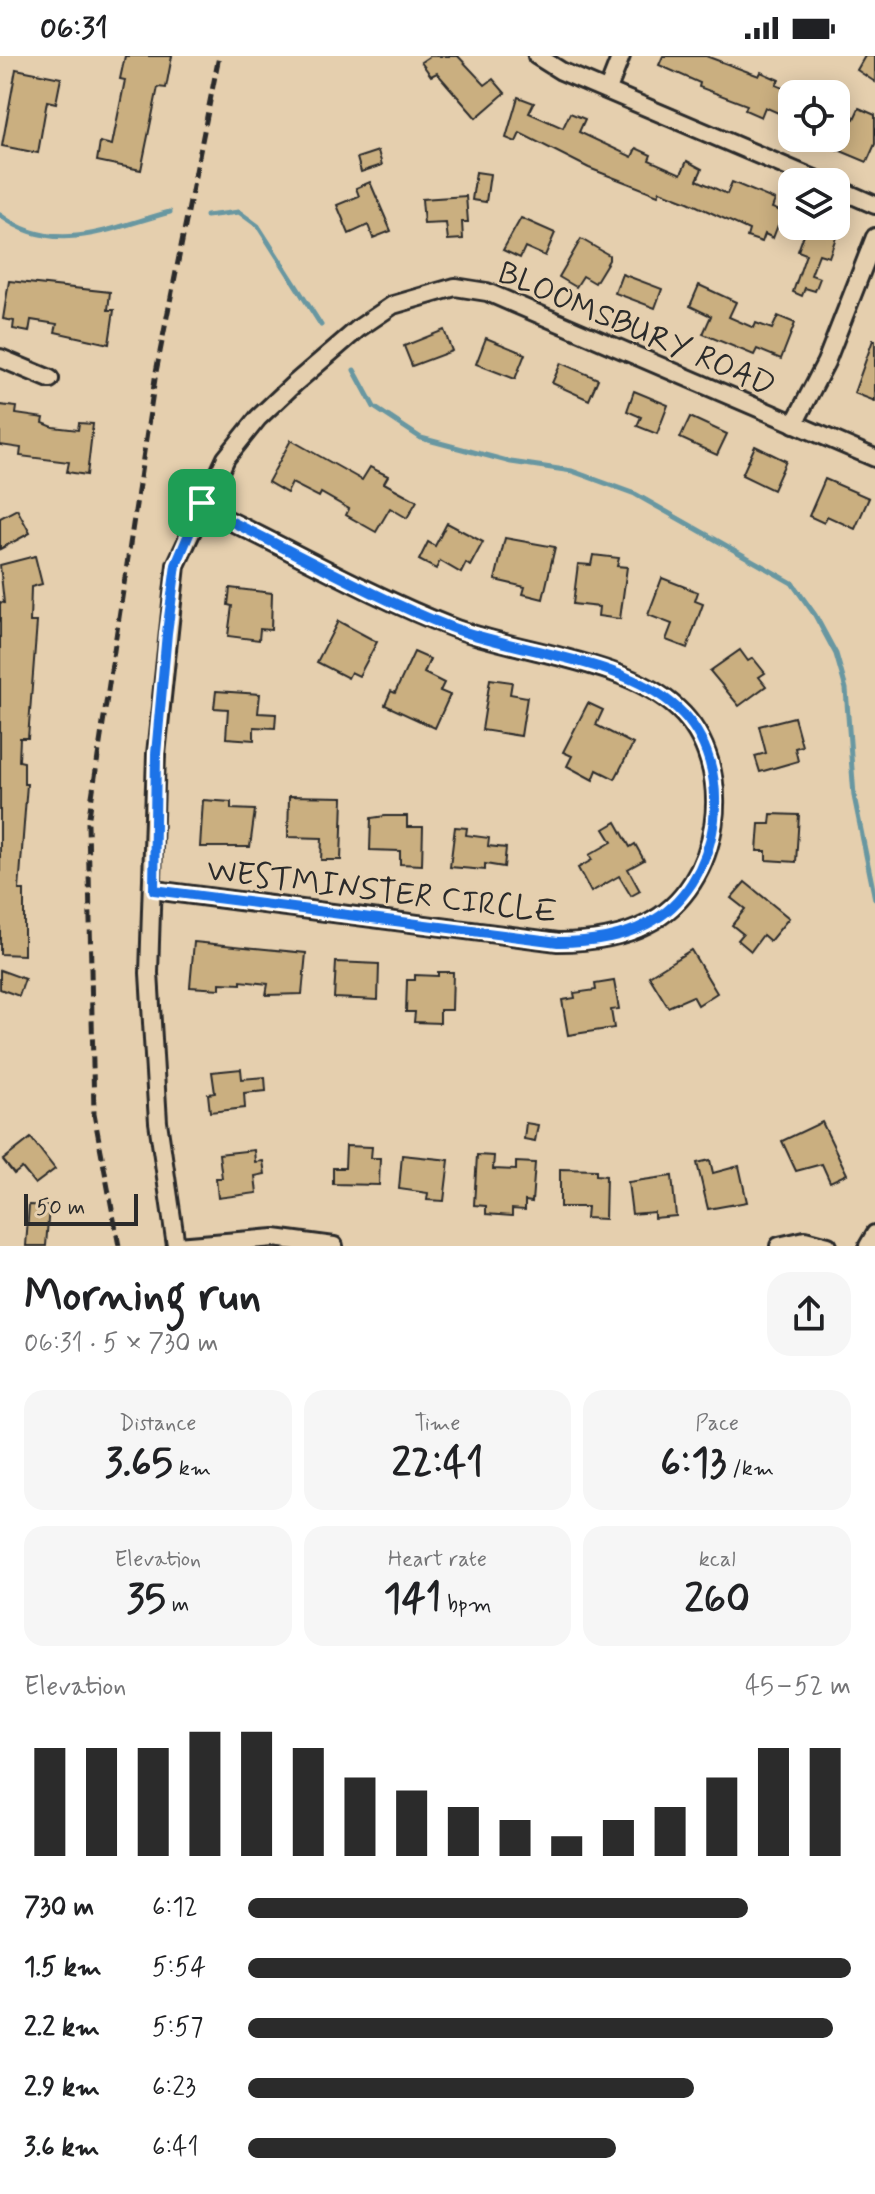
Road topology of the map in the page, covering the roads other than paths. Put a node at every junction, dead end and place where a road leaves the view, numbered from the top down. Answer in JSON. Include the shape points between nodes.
{"nodes":[{"id":1,"x":537,"y":56,"type":"edge"},
{"id":2,"x":621,"y":56,"type":"edge"},
{"id":3,"x":608,"y":89,"type":"junction"},
{"id":4,"x":790,"y":168,"type":"edge"},
{"id":5,"x":850,"y":194,"type":"edge"},
{"id":6,"x":875,"y":205,"type":"edge"},
{"id":7,"x":875,"y":237,"type":"edge"},
{"id":8,"x":0,"y":358,"type":"edge"},
{"id":9,"x":50,"y":379,"type":"dead end"},
{"id":10,"x":794,"y":424,"type":"junction"},
{"id":11,"x":875,"y":458,"type":"edge"},
{"id":12,"x":202,"y":503,"type":"junction"},
{"id":13,"x":154,"y":890,"type":"junction"},
{"id":14,"x":875,"y":1234,"type":"edge"},
{"id":15,"x":176,"y":1246,"type":"edge"},
{"id":16,"x":334,"y":1246,"type":"edge"},
{"id":17,"x":779,"y":1246,"type":"edge"},
{"id":18,"x":828,"y":1246,"type":"edge"},
{"id":19,"x":868,"y":1246,"type":"edge"}],
"edges":[{"from":1,"to":3,"type":"street"},
{"from":2,"to":3,"type":"street"},
{"from":3,"to":4,"type":"street"},
{"from":5,"to":6,"type":"street"},
{"from":7,"to":10,"type":"street","via":[[826,362]]},
{"from":8,"to":9,"type":"street"},
{"from":10,"to":11,"type":"street","name":"BLOOMSBURY ROAD"},
{"from":10,"to":12,"type":"street","name":"BLOOMSBURY ROAD","via":[[487,292],[455,287],[393,305],[359,328],[258,418],[226,458]]},
{"from":12,"to":13,"type":"street","name":"BLOOMSBURY ROAD","via":[[176,565],[167,633],[156,754]]},
{"from":12,"to":13,"type":"street","name":"WESTMINSTER CIRCLE","via":[[451,627],[626,677],[678,709],[702,745],[715,786],[714,823],[707,855],[671,905],[648,924],[589,942]]},
{"from":13,"to":15,"type":"street","name":"BLOOMSBURY ROAD","via":[[149,973],[158,1122]]},
{"from":14,"to":19,"type":"street"},
{"from":15,"to":16,"type":"street","via":[[274,1238]]},
{"from":17,"to":18,"type":"street","via":[[805,1240]]}]}
